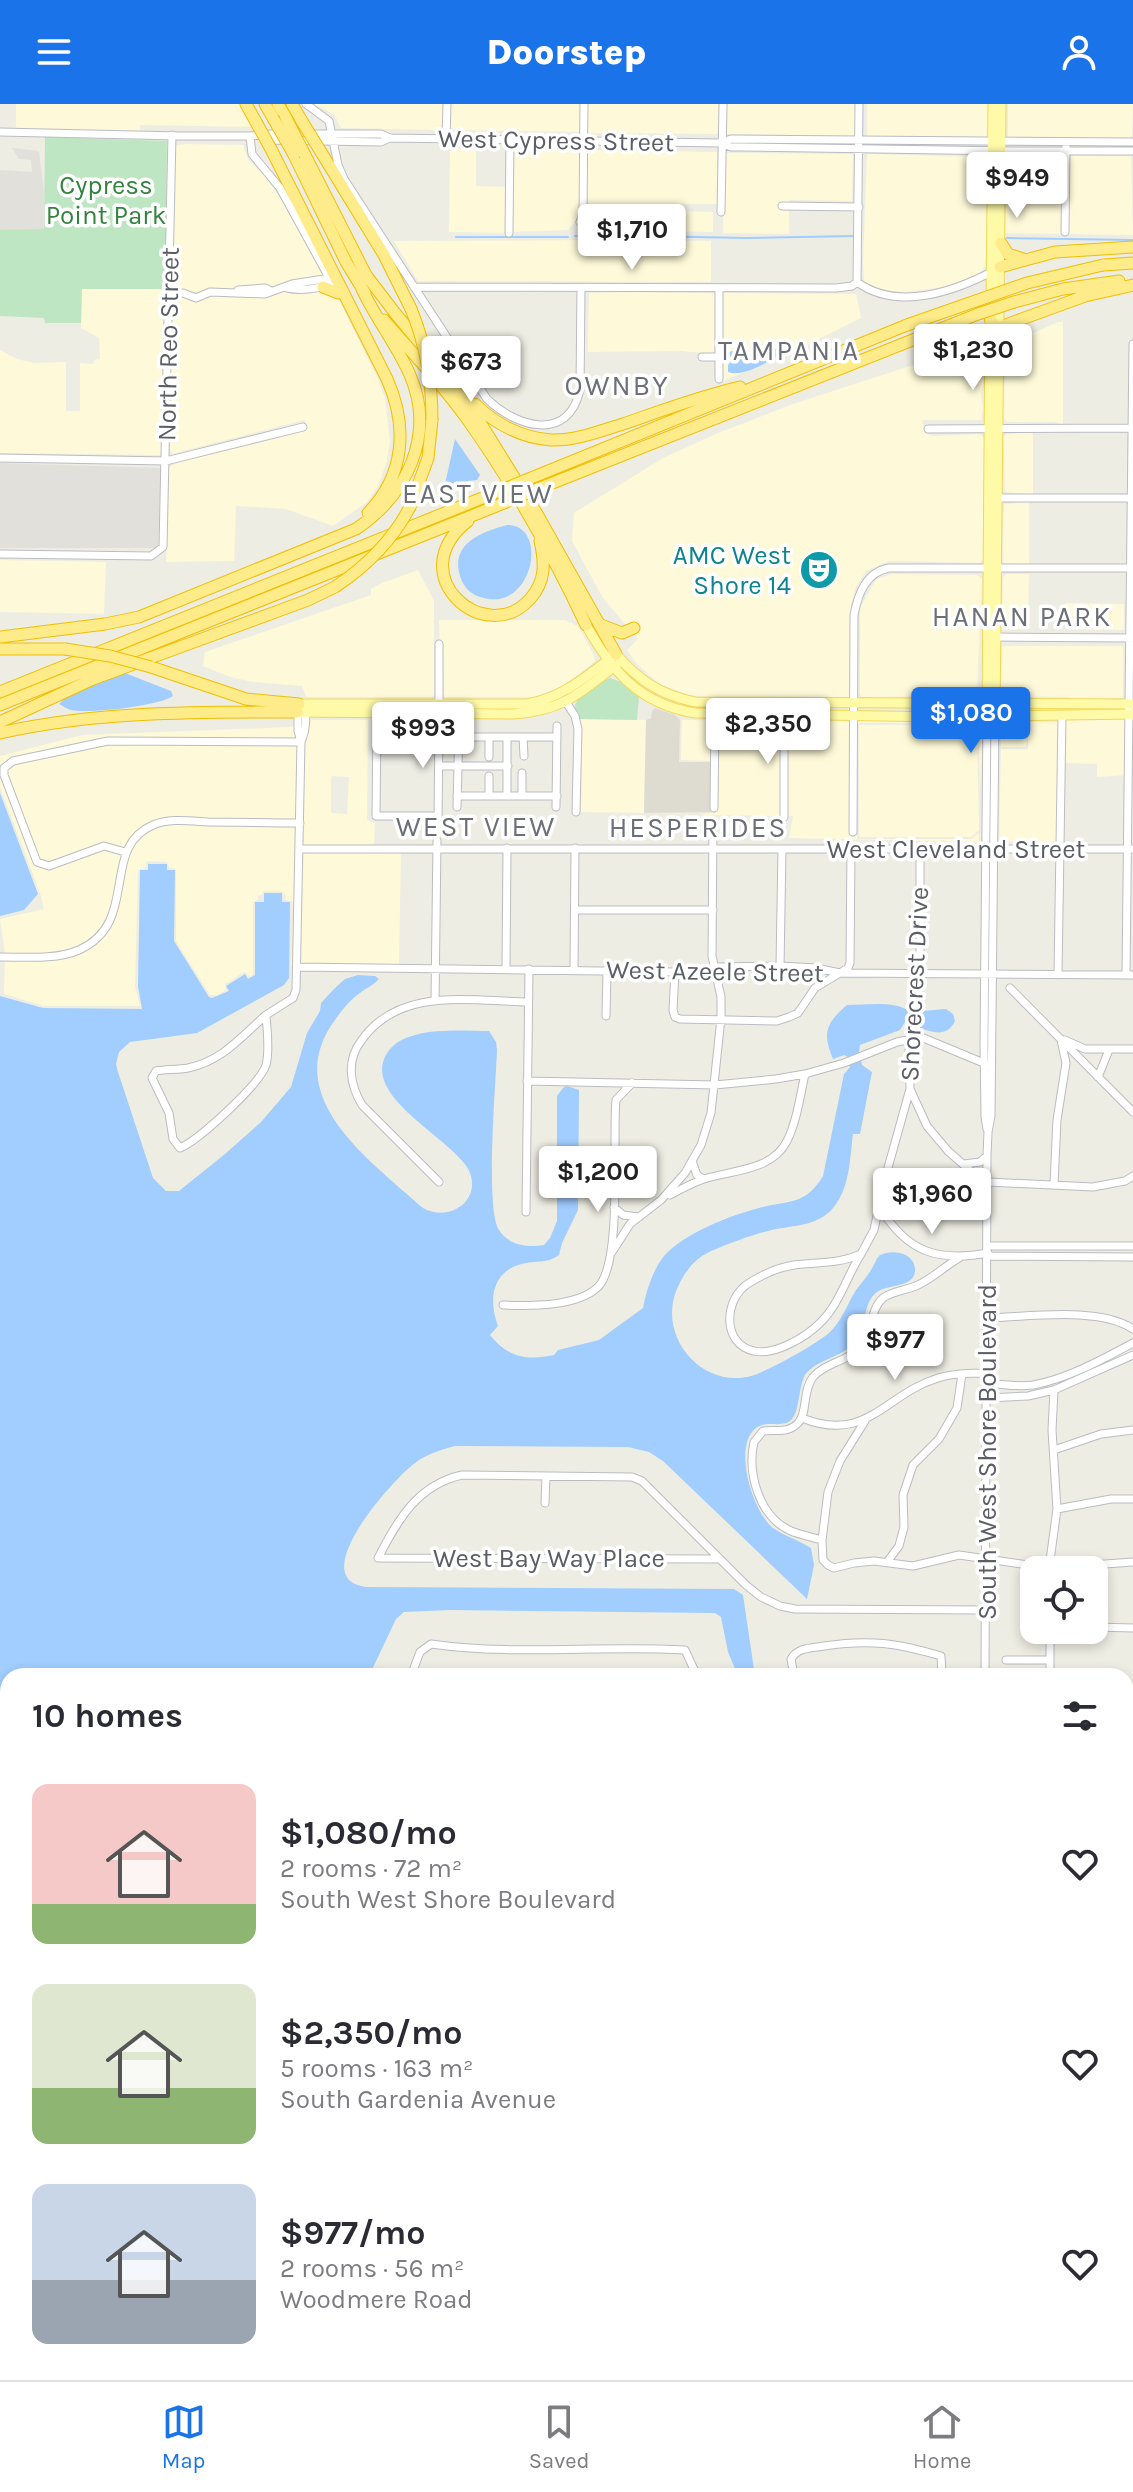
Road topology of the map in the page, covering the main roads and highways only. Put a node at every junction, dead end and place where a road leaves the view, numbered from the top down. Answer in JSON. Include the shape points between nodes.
{"nodes":[{"id":1,"x":246,"y":104,"type":"edge"},
{"id":2,"x":265,"y":104,"type":"edge"},
{"id":3,"x":278,"y":104,"type":"edge"},
{"id":4,"x":292,"y":104,"type":"edge"},
{"id":5,"x":993,"y":104,"type":"edge"},
{"id":6,"x":1001,"y":104,"type":"edge"},
{"id":7,"x":279,"y":118,"type":"junction"},
{"id":8,"x":997,"y":147,"type":"junction"},
{"id":9,"x":299,"y":155,"type":"junction"},
{"id":10,"x":1001,"y":243,"type":"junction"},
{"id":11,"x":1133,"y":247,"type":"edge"},
{"id":12,"x":1023,"y":259,"type":"junction"},
{"id":13,"x":1133,"y":263,"type":"edge"},
{"id":14,"x":996,"y":269,"type":"junction"},
{"id":15,"x":1133,"y":282,"type":"edge"},
{"id":16,"x":329,"y":285,"type":"road end"},
{"id":17,"x":362,"y":289,"type":"junction"},
{"id":18,"x":990,"y":318,"type":"junction"},
{"id":19,"x":1000,"y":327,"type":"junction"},
{"id":20,"x":779,"y":377,"type":"junction"},
{"id":21,"x":458,"y":388,"type":"junction"},
{"id":22,"x":994,"y":428,"type":"junction"},
{"id":23,"x":399,"y":451,"type":"junction"},
{"id":24,"x":501,"y":504,"type":"junction"},
{"id":25,"x":538,"y":533,"type":"junction"},
{"id":26,"x":343,"y":534,"type":"junction"},
{"id":27,"x":993,"y":568,"type":"junction"},
{"id":28,"x":586,"y":625,"type":"joint"},
{"id":29,"x":601,"y":625,"type":"junction"},
{"id":30,"x":634,"y":628,"type":"dead end"},
{"id":31,"x":0,"y":637,"type":"edge"},
{"id":32,"x":0,"y":649,"type":"edge"},
{"id":33,"x":615,"y":661,"type":"junction"},
{"id":34,"x":0,"y":692,"type":"edge"},
{"id":35,"x":646,"y":695,"type":"junction"},
{"id":36,"x":673,"y":697,"type":"junction"},
{"id":37,"x":730,"y":704,"type":"junction"},
{"id":38,"x":991,"y":704,"type":"junction"},
{"id":39,"x":0,"y":705,"type":"edge"},
{"id":40,"x":439,"y":709,"type":"junction"},
{"id":41,"x":784,"y":709,"type":"junction"},
{"id":42,"x":1131,"y":709,"type":"edge"},
{"id":43,"x":300,"y":710,"type":"junction"},
{"id":44,"x":715,"y":715,"type":"junction"},
{"id":45,"x":991,"y":716,"type":"junction"},
{"id":46,"x":0,"y":722,"type":"edge"},
{"id":47,"x":0,"y":733,"type":"edge"}],
"edges":[{"from":1,"to":23,"type":"highway","bridge":true,"via":[[394,396],[400,413]]},
{"from":2,"to":7,"type":"highway"},
{"from":3,"to":7,"type":"highway"},
{"from":4,"to":46,"type":"highway","bridge":true,"via":[[377,244],[420,332],[432,420],[425,470],[410,507],[376,554],[335,587],[93,679]]},
{"from":5,"to":8,"type":"main road"},
{"from":6,"to":8,"type":"main road"},
{"from":7,"to":9,"type":"highway","bridge":true},
{"from":8,"to":10,"type":"main road"},
{"from":8,"to":14,"type":"main road"},
{"from":9,"to":17,"type":"highway"},
{"from":9,"to":21,"type":"highway","via":[[366,275]]},
{"from":10,"to":12,"type":"highway","via":[[1008,254]]},
{"from":10,"to":14,"type":"main road"},
{"from":11,"to":12,"type":"highway"},
{"from":12,"to":14,"type":"highway"},
{"from":13,"to":20,"type":"highway","bridge":true,"via":[[1027,283]]},
{"from":14,"to":18,"type":"main road"},
{"from":14,"to":19,"type":"main road"},
{"from":15,"to":19,"type":"highway"},
{"from":15,"to":24,"type":"highway","bridge":true,"via":[[1076,287],[978,314]]},
{"from":16,"to":23,"type":"highway","via":[[393,405]]},
{"from":17,"to":25,"type":"highway","via":[[470,423]]},
{"from":17,"to":26,"type":"highway","via":[[411,376],[418,432],[407,473],[392,499],[370,520]]},
{"from":18,"to":19,"type":"highway"},
{"from":18,"to":22,"type":"main road"},
{"from":19,"to":22,"type":"main road"},
{"from":20,"to":21,"type":"highway","via":[[591,434],[553,440],[506,427]]},
{"from":20,"to":34,"type":"highway","bridge":true},
{"from":21,"to":29,"type":"highway"},
{"from":22,"to":27,"type":"main road"},
{"from":22,"to":27,"type":"main road","via":[[998,498]]},
{"from":23,"to":26,"type":"highway","via":[[382,496]]},
{"from":24,"to":25,"type":"highway","via":[[464,524],[446,546],[444,580],[463,605],[497,615],[527,602],[544,567]]},
{"from":24,"to":39,"type":"highway"},
{"from":25,"to":28,"type":"highway"},
{"from":26,"to":31,"type":"highway","via":[[139,617]]},
{"from":27,"to":38,"type":"main road"},
{"from":27,"to":38,"type":"main road","via":[[996,637]]},
{"from":28,"to":33,"type":"main road"},
{"from":29,"to":30,"type":"highway","via":[[622,633]]},
{"from":29,"to":33,"type":"highway"},
{"from":32,"to":43,"type":"highway","bridge":true,"via":[[65,649],[110,656],[246,699]]},
{"from":33,"to":35,"type":"main road"},
{"from":33,"to":36,"type":"main road"},
{"from":33,"to":40,"type":"main road","via":[[537,703]]},
{"from":33,"to":40,"type":"main road","via":[[566,702],[549,709]]},
{"from":35,"to":36,"type":"main road"},
{"from":35,"to":44,"type":"main road","via":[[680,710]]},
{"from":36,"to":37,"type":"main road"},
{"from":37,"to":41,"type":"main road"},
{"from":37,"to":44,"type":"main road"},
{"from":38,"to":41,"type":"main road"},
{"from":38,"to":42,"type":"main road"},
{"from":38,"to":45,"type":"main road"},
{"from":40,"to":43,"type":"main road"},
{"from":41,"to":44,"type":"main road"},
{"from":41,"to":45,"type":"main road","via":[[853,716]]},
{"from":42,"to":45,"type":"main road"},
{"from":43,"to":47,"type":"highway","via":[[126,714]]}]}
